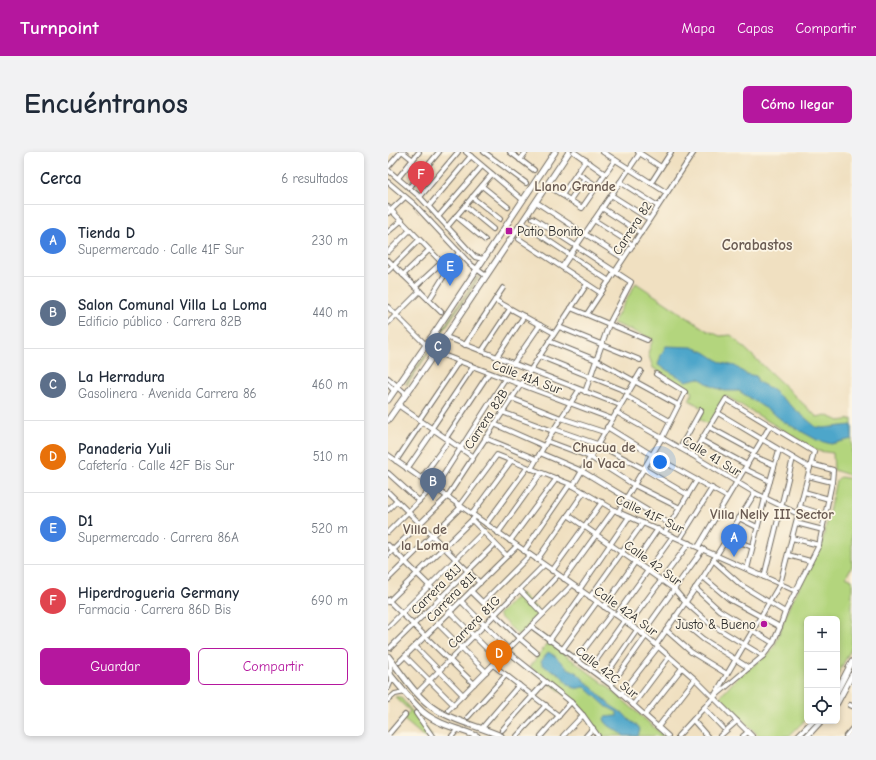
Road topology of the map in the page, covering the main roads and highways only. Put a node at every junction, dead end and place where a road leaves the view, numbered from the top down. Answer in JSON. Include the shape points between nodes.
{"nodes":[{"id":1,"x":555,"y":152,"type":"edge"},
{"id":2,"x":569,"y":152,"type":"edge"},
{"id":3,"x":388,"y":400,"type":"edge"},
{"id":4,"x":388,"y":420,"type":"edge"},
{"id":5,"x":389,"y":658,"type":"edge"},
{"id":6,"x":852,"y":662,"type":"edge"},
{"id":7,"x":390,"y":673,"type":"edge"},
{"id":8,"x":852,"y":676,"type":"edge"},
{"id":9,"x":405,"y":677,"type":"junction"},
{"id":10,"x":396,"y":681,"type":"junction"},
{"id":11,"x":839,"y":688,"type":"edge"},
{"id":12,"x":840,"y":698,"type":"edge"},
{"id":13,"x":809,"y":724,"type":"edge"},
{"id":14,"x":818,"y":724,"type":"edge"},
{"id":15,"x":475,"y":736,"type":"edge"},
{"id":16,"x":500,"y":736,"type":"edge"},
{"id":17,"x":798,"y":736,"type":"edge"},
{"id":18,"x":807,"y":736,"type":"edge"}],
"edges":[{"from":1,"to":3,"type":"main road"},
{"from":2,"to":4,"type":"main road"},
{"from":5,"to":9,"type":"main road"},
{"from":6,"to":11,"type":"main road"},
{"from":7,"to":10,"type":"main road"},
{"from":8,"to":12,"type":"main road"},
{"from":9,"to":10,"type":"main road","via":[[396,674]]},
{"from":9,"to":16,"type":"main road","via":[[417,693],[440,712]]},
{"from":10,"to":15,"type":"main road","via":[[428,716]]},
{"from":13,"to":17,"type":"main road"},
{"from":14,"to":18,"type":"main road"}]}
